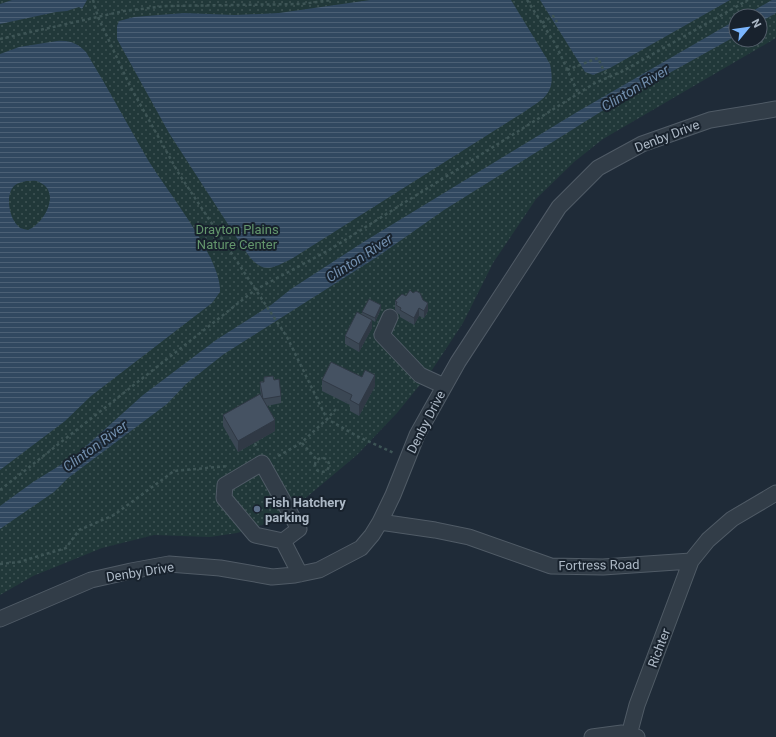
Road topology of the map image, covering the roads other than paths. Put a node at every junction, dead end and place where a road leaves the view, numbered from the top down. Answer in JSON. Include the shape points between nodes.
{"nodes":[{"id":1,"x":776,"y":109,"type":"edge"},
{"id":2,"x":390,"y":317,"type":"dead end"},
{"id":3,"x":444,"y":386,"type":"junction"},
{"id":4,"x":776,"y":493,"type":"edge"},
{"id":5,"x":380,"y":522,"type":"junction"},
{"id":6,"x":283,"y":541,"type":"junction"},
{"id":7,"x":691,"y":561,"type":"junction"},
{"id":8,"x":300,"y":574,"type":"junction"},
{"id":9,"x":0,"y":620,"type":"edge"},
{"id":10,"x":633,"y":736,"type":"edge"},
{"id":11,"x":592,"y":737,"type":"edge"}],
"edges":[{"from":1,"to":3,"type":"street","name":"Denby Drive","via":[[710,120],[642,144],[598,168],[559,207]]},
{"from":2,"to":3,"type":"street","via":[[382,335],[420,375]]},
{"from":3,"to":5,"type":"street","name":"Denby Drive","via":[[417,435]]},
{"from":4,"to":7,"type":"street","via":[[732,519],[708,540]]},
{"from":5,"to":7,"type":"street","name":"Fortress Road","via":[[469,537],[551,566],[603,567]]},
{"from":5,"to":8,"type":"street","name":"Denby Drive","via":[[361,548],[320,570]]},
{"from":6,"to":6,"type":"street","via":[[256,535],[224,498],[225,485],[262,463],[299,529]]},
{"from":6,"to":8,"type":"street"},
{"from":7,"to":10,"type":"street","name":"Richter","via":[[637,705]]},
{"from":8,"to":9,"type":"street","name":"Denby Drive","via":[[272,577],[220,568],[169,564],[91,580]]},
{"from":10,"to":11,"type":"street","via":[[622,733]]}]}
